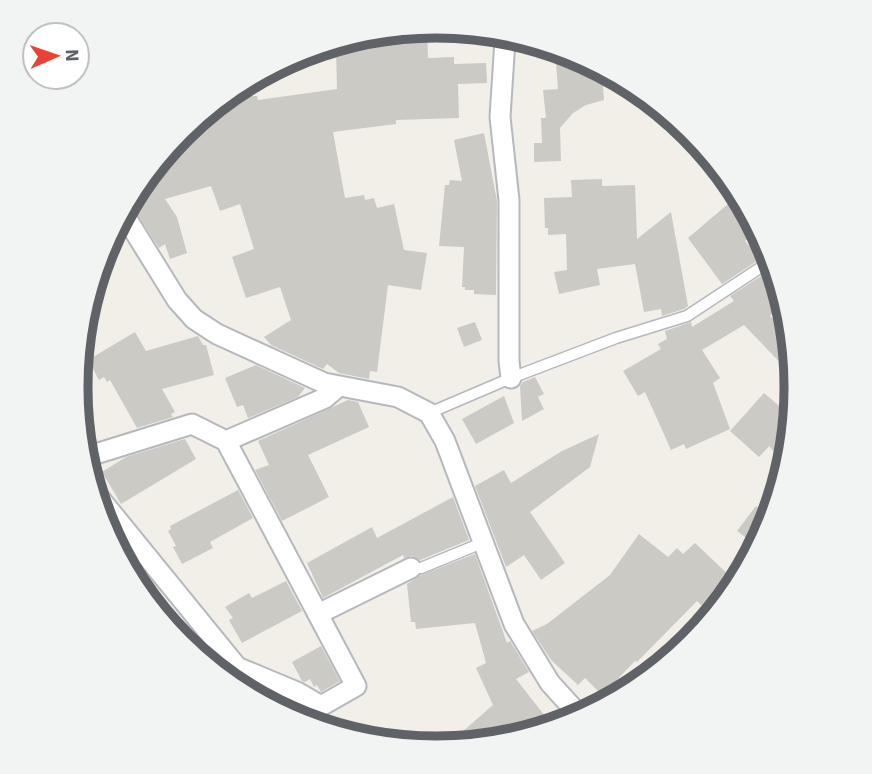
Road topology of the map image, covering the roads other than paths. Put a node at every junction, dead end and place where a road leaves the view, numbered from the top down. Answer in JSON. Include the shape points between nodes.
{"nodes":[{"id":1,"x":505,"y":45,"type":"edge"},
{"id":2,"x":128,"y":223,"type":"edge"},
{"id":3,"x":763,"y":266,"type":"edge"},
{"id":4,"x":511,"y":378,"type":"junction"},
{"id":5,"x":339,"y":386,"type":"junction"},
{"id":6,"x":429,"y":413,"type":"junction"},
{"id":7,"x":226,"y":441,"type":"junction"},
{"id":8,"x":94,"y":454,"type":"edge"},
{"id":9,"x":111,"y":512,"type":"edge"},
{"id":10,"x":482,"y":543,"type":"junction"},
{"id":11,"x":411,"y":568,"type":"joint"},
{"id":12,"x":318,"y":614,"type":"junction"},
{"id":13,"x":572,"y":708,"type":"edge"}],
"edges":[{"from":1,"to":4,"type":"street","via":[[500,117],[509,200]]},
{"from":2,"to":5,"type":"street","via":[[194,319],[217,334]]},
{"from":3,"to":4,"type":"lane","via":[[687,316]]},
{"from":4,"to":6,"type":"lane"},
{"from":5,"to":6,"type":"street","via":[[398,397]]},
{"from":5,"to":7,"type":"street","via":[[325,398]]},
{"from":6,"to":10,"type":"street","via":[[445,441]]},
{"from":7,"to":8,"type":"street","via":[[192,424]]},
{"from":7,"to":12,"type":"street"},
{"from":9,"to":12,"type":"street","via":[[237,667],[321,706],[356,686]]},
{"from":10,"to":11,"type":"lane"},
{"from":10,"to":13,"type":"street","via":[[514,624],[550,683]]},
{"from":11,"to":12,"type":"street"}]}
